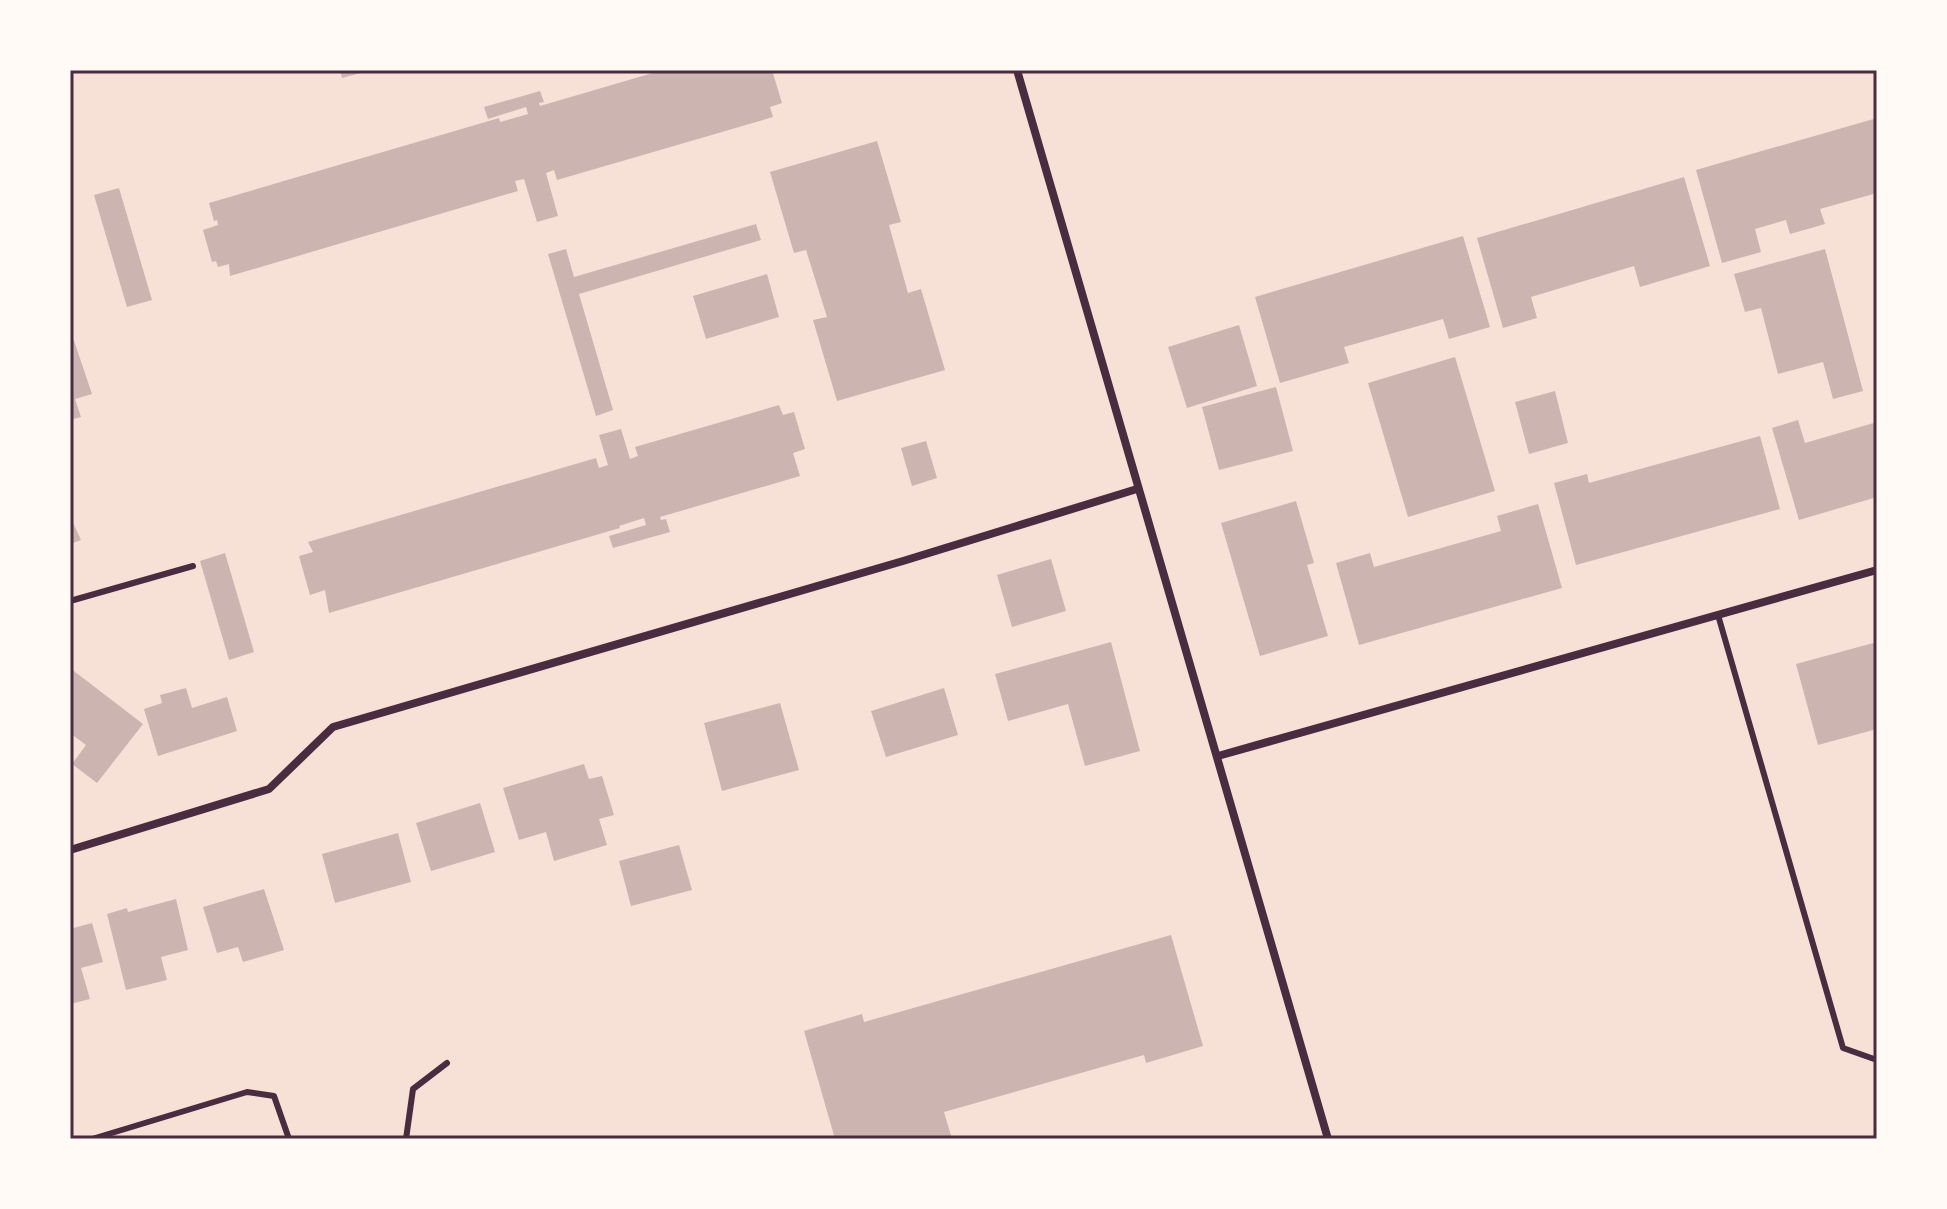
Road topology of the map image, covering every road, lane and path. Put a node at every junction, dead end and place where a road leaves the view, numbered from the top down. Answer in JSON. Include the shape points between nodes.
{"nodes":[{"id":1,"x":1017,"y":70,"type":"edge"},
{"id":2,"x":1137,"y":489,"type":"junction"},
{"id":3,"x":193,"y":566,"type":"dead end"},
{"id":4,"x":1877,"y":570,"type":"edge"},
{"id":5,"x":70,"y":601,"type":"edge"},
{"id":6,"x":1718,"y":615,"type":"junction"},
{"id":7,"x":1218,"y":756,"type":"junction"},
{"id":8,"x":70,"y":850,"type":"edge"},
{"id":9,"x":1877,"y":1060,"type":"edge"},
{"id":10,"x":447,"y":1063,"type":"dead end"},
{"id":11,"x":92,"y":1139,"type":"edge"},
{"id":12,"x":289,"y":1139,"type":"edge"},
{"id":13,"x":406,"y":1139,"type":"edge"},
{"id":14,"x":1328,"y":1139,"type":"edge"}],
"edges":[{"from":1,"to":2,"type":"street"},
{"from":2,"to":7,"type":"street"},
{"from":2,"to":8,"type":"street","via":[[333,727],[269,789]]},
{"from":3,"to":5,"type":"lane"},
{"from":4,"to":6,"type":"street"},
{"from":6,"to":7,"type":"street"},
{"from":6,"to":9,"type":"lane","via":[[1843,1048]]},
{"from":7,"to":14,"type":"street"},
{"from":10,"to":13,"type":"lane","via":[[413,1089]]},
{"from":11,"to":12,"type":"lane","via":[[247,1092],[274,1096]]}]}
